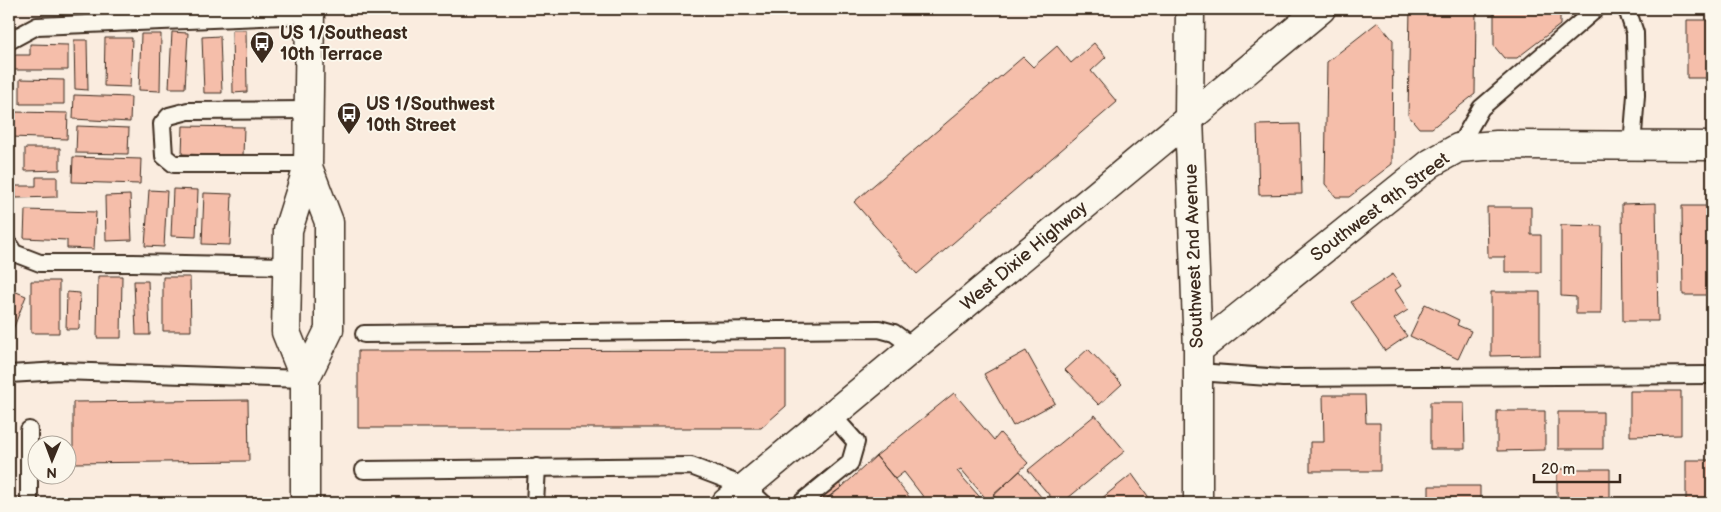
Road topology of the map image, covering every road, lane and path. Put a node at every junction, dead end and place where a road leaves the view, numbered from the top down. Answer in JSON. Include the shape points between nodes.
{"nodes":[{"id":1,"x":1190,"y":9,"type":"edge"},
{"id":2,"x":1321,"y":9,"type":"edge"},
{"id":3,"x":1596,"y":9,"type":"edge"},
{"id":4,"x":1625,"y":9,"type":"edge"},
{"id":5,"x":310,"y":12,"type":"edge"},
{"id":6,"x":9,"y":41,"type":"edge"},
{"id":7,"x":309,"y":110,"type":"junction"},
{"id":8,"x":1189,"y":118,"type":"junction"},
{"id":9,"x":1632,"y":146,"type":"junction"},
{"id":10,"x":1712,"y":146,"type":"edge"},
{"id":11,"x":1458,"y":148,"type":"junction"},
{"id":12,"x":308,"y":166,"type":"junction"},
{"id":13,"x":9,"y":245,"type":"edge"},
{"id":14,"x":287,"y":266,"type":"junction"},
{"id":15,"x":364,"y":334,"type":"dead end"},
{"id":16,"x":913,"y":347,"type":"junction"},
{"id":17,"x":1198,"y":361,"type":"junction"},
{"id":18,"x":9,"y":374,"type":"edge"},
{"id":19,"x":1712,"y":375,"type":"edge"},
{"id":20,"x":306,"y":380,"type":"junction"},
{"id":21,"x":832,"y":415,"type":"junction"},
{"id":22,"x":29,"y":430,"type":"dead end"},
{"id":23,"x":537,"y":467,"type":"junction"},
{"id":24,"x":364,"y":470,"type":"dead end"},
{"id":25,"x":745,"y":498,"type":"edge"},
{"id":26,"x":29,"y":503,"type":"edge"},
{"id":27,"x":305,"y":503,"type":"edge"},
{"id":28,"x":535,"y":503,"type":"edge"},
{"id":29,"x":801,"y":503,"type":"edge"},
{"id":30,"x":1198,"y":503,"type":"edge"}],
"edges":[{"from":1,"to":8,"type":"main road","name":"Southwest 2nd Avenue"},
{"from":2,"to":8,"type":"main road","name":"West Dixie Highway"},
{"from":3,"to":11,"type":"lane","via":[[1481,108]]},
{"from":4,"to":9,"type":"lane","via":[[1635,33],[1636,96]]},
{"from":5,"to":6,"type":"lane","via":[[37,26]]},
{"from":5,"to":7,"type":"main road"},
{"from":7,"to":12,"type":"main road"},
{"from":7,"to":12,"type":"lane","via":[[188,111],[169,116],[162,124],[164,156],[174,164]]},
{"from":8,"to":16,"type":"main road","name":"West Dixie Highway"},
{"from":8,"to":17,"type":"main road","name":"Southwest 2nd Avenue"},
{"from":9,"to":10,"type":"main road","name":"Southwest 9th Street"},
{"from":9,"to":11,"type":"main road","name":"Southwest 9th Street","via":[[1497,145]]},
{"from":11,"to":17,"type":"main road","name":"Southwest 9th Street","via":[[1431,163]]},
{"from":12,"to":14,"type":"main road","via":[[288,230]]},
{"from":12,"to":20,"type":"main road","via":[[330,222],[329,330]]},
{"from":13,"to":14,"type":"lane","via":[[14,253],[40,263]]},
{"from":14,"to":20,"type":"main road","via":[[286,332]]},
{"from":15,"to":16,"type":"lane","via":[[879,329],[894,333]]},
{"from":16,"to":21,"type":"main road","name":"West Dixie Highway"},
{"from":17,"to":19,"type":"lane","via":[[1283,378]]},
{"from":17,"to":30,"type":"main road","name":"Southwest 2nd Avenue"},
{"from":18,"to":20,"type":"lane","via":[[60,371]]},
{"from":20,"to":27,"type":"main road"},
{"from":21,"to":25,"type":"main road","name":"West Dixie Highway"},
{"from":21,"to":29,"type":"lane","via":[[856,442],[850,463]]},
{"from":22,"to":26,"type":"lane"},
{"from":23,"to":24,"type":"lane"},
{"from":23,"to":25,"type":"lane","via":[[691,466]]},
{"from":23,"to":28,"type":"lane"}]}
